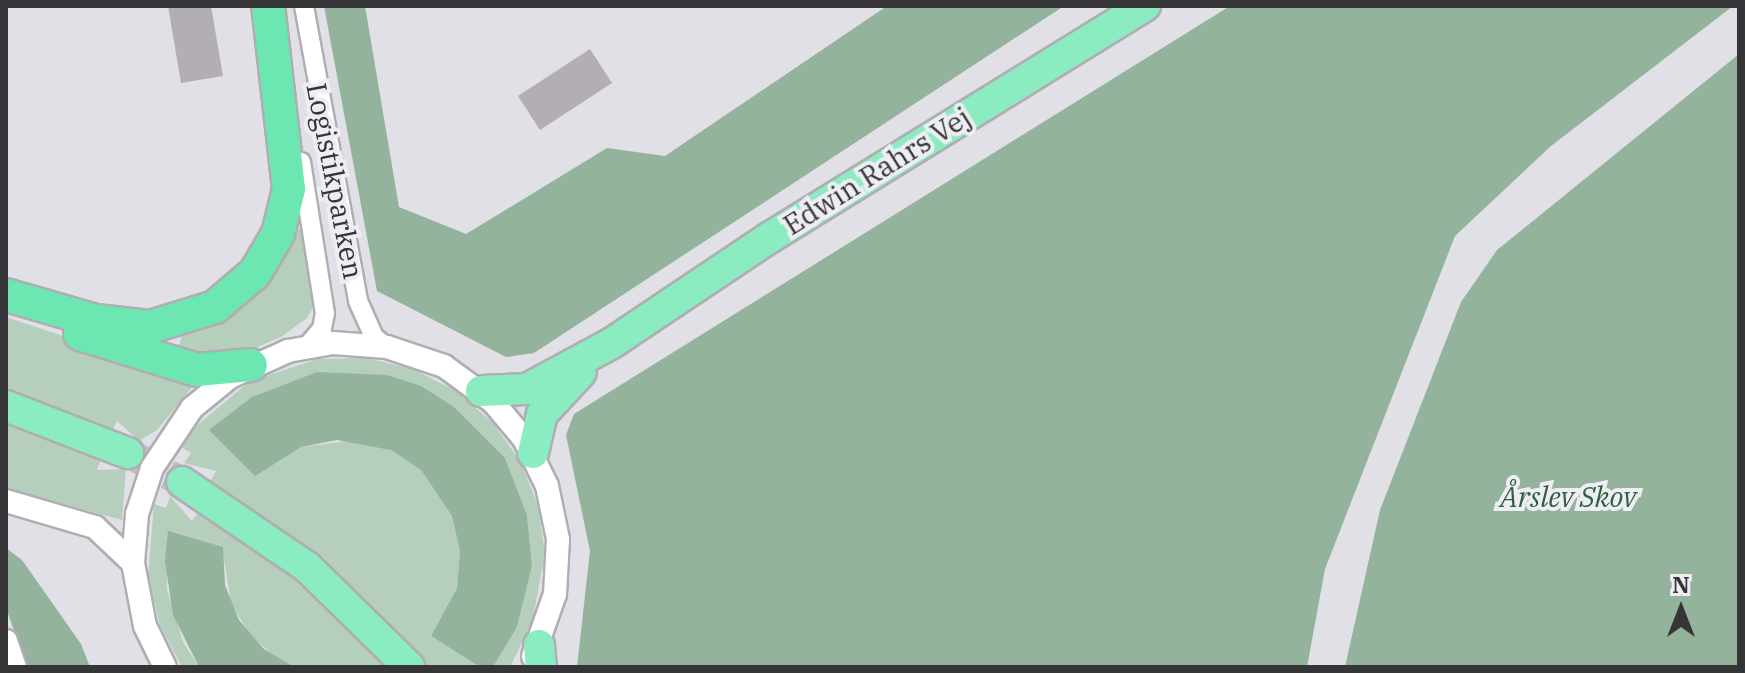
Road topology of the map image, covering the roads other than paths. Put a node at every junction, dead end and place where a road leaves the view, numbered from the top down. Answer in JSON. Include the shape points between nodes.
{"nodes":[{"id":1,"x":269,"y":6,"type":"edge"},
{"id":2,"x":304,"y":6,"type":"edge"},
{"id":3,"x":1145,"y":6,"type":"edge"},
{"id":4,"x":6,"y":295,"type":"edge"},
{"id":5,"x":6,"y":310,"type":"edge"},
{"id":6,"x":612,"y":343,"type":"junction"},
{"id":7,"x":307,"y":346,"type":"junction"},
{"id":8,"x":387,"y":347,"type":"junction"},
{"id":9,"x":251,"y":365,"type":"junction"},
{"id":10,"x":481,"y":391,"type":"junction"},
{"id":11,"x":6,"y":406,"type":"edge"},
{"id":12,"x":128,"y":453,"type":"tunnel mouth"},
{"id":13,"x":533,"y":453,"type":"junction"},
{"id":14,"x":182,"y":482,"type":"tunnel mouth"},
{"id":15,"x":6,"y":501,"type":"edge"},
{"id":16,"x":133,"y":563,"type":"junction"},
{"id":17,"x":6,"y":641,"type":"edge"},
{"id":18,"x":536,"y":660,"type":"edge"},
{"id":19,"x":15,"y":667,"type":"edge"},
{"id":20,"x":165,"y":667,"type":"edge"},
{"id":21,"x":409,"y":667,"type":"edge"}],
"edges":[{"from":1,"to":4,"type":"highway","via":[[289,189],[278,234],[255,273],[215,307],[150,327],[96,321]]},
{"from":1,"to":7,"type":"street","name":"Logistikparken","via":[[324,295],[322,329]]},
{"from":2,"to":8,"type":"street","name":"Logistikparken","via":[[358,301],[374,337]]},
{"from":3,"to":6,"type":"highway","name":"Edwin Rahrs Vej","via":[[769,238]]},
{"from":5,"to":9,"type":"highway","via":[[197,370]]},
{"from":6,"to":10,"type":"highway","via":[[527,389]]},
{"from":6,"to":13,"type":"highway","via":[[542,414]]},
{"from":7,"to":8,"type":"street"},
{"from":7,"to":9,"type":"street"},
{"from":8,"to":10,"type":"street","via":[[444,366]]},
{"from":9,"to":16,"type":"street","via":[[192,408],[163,447],[143,491]]},
{"from":10,"to":13,"type":"street"},
{"from":11,"to":12,"type":"highway"},
{"from":13,"to":18,"type":"street","via":[[552,504],[559,557]]},
{"from":14,"to":21,"type":"highway","via":[[307,567]]},
{"from":15,"to":16,"type":"street","via":[[95,527]]},
{"from":16,"to":20,"type":"street","via":[[145,626]]},
{"from":17,"to":19,"type":"street"}]}
